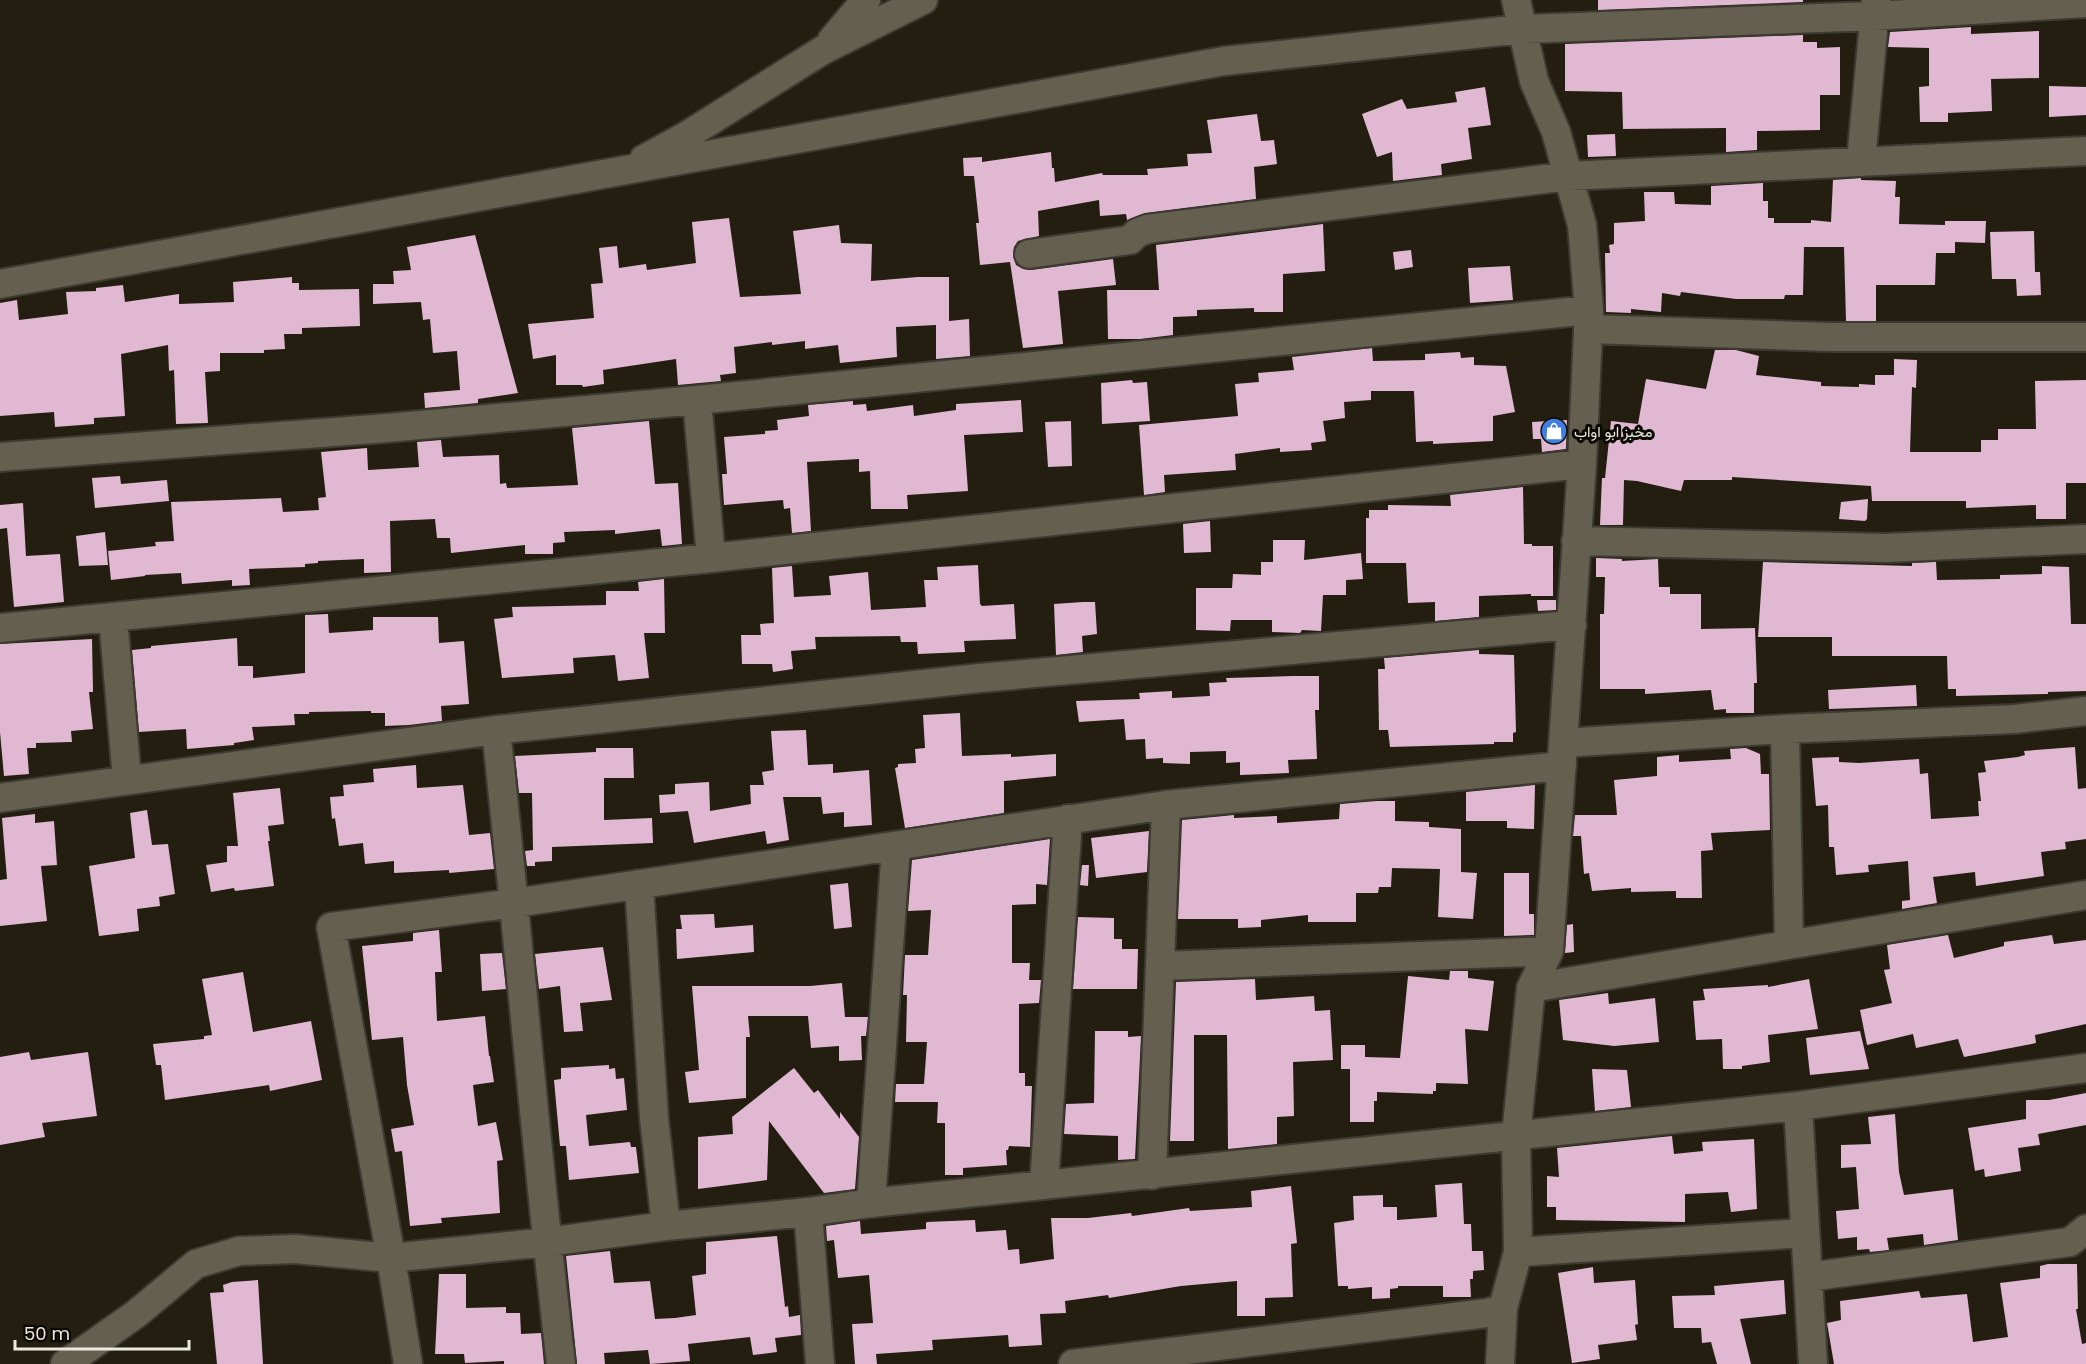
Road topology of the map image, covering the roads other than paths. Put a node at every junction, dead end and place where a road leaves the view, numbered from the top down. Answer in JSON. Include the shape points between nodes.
{"nodes":[{"id":1,"x":866,"y":0,"type":"edge"},
{"id":2,"x":923,"y":0,"type":"edge"},
{"id":3,"x":1515,"y":0,"type":"edge"},
{"id":4,"x":2086,"y":3,"type":"edge"},
{"id":5,"x":1875,"y":8,"type":"edge"},
{"id":6,"x":1521,"y":30,"type":"junction"},
{"id":7,"x":823,"y":50,"type":"junction"},
{"id":8,"x":2086,"y":151,"type":"edge"},
{"id":9,"x":1861,"y":161,"type":"junction"},
{"id":10,"x":623,"y":171,"type":"junction"},
{"id":11,"x":1568,"y":176,"type":"junction"},
{"id":12,"x":1029,"y":254,"type":"dead end"},
{"id":13,"x":0,"y":284,"type":"edge"},
{"id":14,"x":1588,"y":319,"type":"junction"},
{"id":15,"x":2086,"y":337,"type":"edge"},
{"id":16,"x":697,"y":400,"type":"junction"},
{"id":17,"x":0,"y":457,"type":"edge"},
{"id":18,"x":1582,"y":464,"type":"junction"},
{"id":19,"x":2086,"y":539,"type":"edge"},
{"id":20,"x":1576,"y":541,"type":"junction"},
{"id":21,"x":711,"y":558,"type":"junction"},
{"id":22,"x":113,"y":618,"type":"junction"},
{"id":23,"x":1572,"y":625,"type":"junction"},
{"id":24,"x":0,"y":628,"type":"edge"},
{"id":25,"x":2086,"y":711,"type":"edge"},
{"id":26,"x":1785,"y":729,"type":"junction"},
{"id":27,"x":496,"y":730,"type":"junction"},
{"id":28,"x":1563,"y":755,"type":"junction"},
{"id":29,"x":127,"y":779,"type":"junction"},
{"id":30,"x":0,"y":798,"type":"edge"},
{"id":31,"x":1166,"y":805,"type":"junction"},
{"id":32,"x":1068,"y":819,"type":"junction"},
{"id":33,"x":896,"y":847,"type":"junction"},
{"id":34,"x":639,"y":884,"type":"junction"},
{"id":35,"x":2086,"y":895,"type":"edge"},
{"id":36,"x":515,"y":903,"type":"junction"},
{"id":37,"x":1790,"y":944,"type":"junction"},
{"id":38,"x":1549,"y":951,"type":"junction"},
{"id":39,"x":1160,"y":966,"type":"junction"},
{"id":40,"x":1531,"y":988,"type":"junction"},
{"id":41,"x":2086,"y":1068,"type":"edge"},
{"id":42,"x":1798,"y":1106,"type":"junction"},
{"id":43,"x":1516,"y":1135,"type":"junction"},
{"id":44,"x":1152,"y":1174,"type":"junction"},
{"id":45,"x":1044,"y":1185,"type":"junction"},
{"id":46,"x":871,"y":1203,"type":"junction"},
{"id":47,"x":808,"y":1212,"type":"junction"},
{"id":48,"x":666,"y":1226,"type":"junction"},
{"id":49,"x":2086,"y":1229,"type":"edge"},
{"id":50,"x":1804,"y":1233,"type":"junction"},
{"id":51,"x":547,"y":1242,"type":"junction"},
{"id":52,"x":1518,"y":1252,"type":"junction"},
{"id":53,"x":391,"y":1258,"type":"junction"},
{"id":54,"x":1808,"y":1277,"type":"junction"},
{"id":55,"x":1503,"y":1308,"type":"junction"},
{"id":56,"x":65,"y":1364,"type":"edge"},
{"id":57,"x":408,"y":1364,"type":"edge"},
{"id":58,"x":561,"y":1364,"type":"edge"},
{"id":59,"x":820,"y":1364,"type":"edge"},
{"id":60,"x":1073,"y":1364,"type":"edge"},
{"id":61,"x":1500,"y":1364,"type":"edge"},
{"id":62,"x":1813,"y":1364,"type":"edge"}],
"edges":[{"from":1,"to":7,"type":"street"},
{"from":2,"to":7,"type":"street"},
{"from":3,"to":6,"type":"street"},
{"from":4,"to":5,"type":"street"},
{"from":5,"to":6,"type":"street"},
{"from":5,"to":9,"type":"street"},
{"from":6,"to":10,"type":"street","via":[[1224,61]]},
{"from":6,"to":11,"type":"street","via":[[1534,81],[1556,132]]},
{"from":7,"to":10,"type":"street"},
{"from":8,"to":9,"type":"street"},
{"from":9,"to":11,"type":"street"},
{"from":10,"to":13,"type":"street"},
{"from":11,"to":12,"type":"street","via":[[1147,229],[1130,240]]},
{"from":11,"to":14,"type":"street","via":[[1582,225]]},
{"from":14,"to":15,"type":"street","via":[[1829,337]]},
{"from":14,"to":16,"type":"street"},
{"from":14,"to":18,"type":"street"},
{"from":16,"to":17,"type":"street"},
{"from":16,"to":21,"type":"street"},
{"from":18,"to":20,"type":"street"},
{"from":18,"to":21,"type":"street"},
{"from":19,"to":20,"type":"street","via":[[1885,548]]},
{"from":20,"to":23,"type":"street"},
{"from":21,"to":22,"type":"street"},
{"from":22,"to":24,"type":"street"},
{"from":22,"to":29,"type":"street"},
{"from":23,"to":27,"type":"street","via":[[980,678]]},
{"from":23,"to":28,"type":"street"},
{"from":25,"to":26,"type":"street","via":[[2014,719]]},
{"from":26,"to":28,"type":"street"},
{"from":26,"to":37,"type":"street"},
{"from":27,"to":29,"type":"street"},
{"from":27,"to":36,"type":"street"},
{"from":28,"to":31,"type":"street"},
{"from":28,"to":38,"type":"street"},
{"from":29,"to":30,"type":"street"},
{"from":31,"to":32,"type":"street"},
{"from":31,"to":39,"type":"street"},
{"from":32,"to":33,"type":"street"},
{"from":32,"to":45,"type":"street"},
{"from":33,"to":34,"type":"street"},
{"from":33,"to":46,"type":"street"},
{"from":34,"to":36,"type":"street"},
{"from":34,"to":48,"type":"street","via":[[654,1118]]},
{"from":35,"to":37,"type":"street"},
{"from":36,"to":51,"type":"street"},
{"from":36,"to":53,"type":"street","via":[[331,927]]},
{"from":37,"to":40,"type":"street"},
{"from":38,"to":39,"type":"street"},
{"from":38,"to":40,"type":"street"},
{"from":39,"to":44,"type":"street"},
{"from":40,"to":43,"type":"street"},
{"from":41,"to":42,"type":"street"},
{"from":42,"to":43,"type":"street"},
{"from":42,"to":50,"type":"street"},
{"from":43,"to":44,"type":"street"},
{"from":43,"to":52,"type":"street"},
{"from":44,"to":45,"type":"street"},
{"from":45,"to":46,"type":"street"},
{"from":46,"to":47,"type":"street"},
{"from":47,"to":48,"type":"street"},
{"from":47,"to":59,"type":"street"},
{"from":48,"to":51,"type":"street"},
{"from":49,"to":54,"type":"street","via":[[2070,1242]]},
{"from":50,"to":52,"type":"street"},
{"from":50,"to":54,"type":"street"},
{"from":51,"to":53,"type":"street"},
{"from":51,"to":58,"type":"street"},
{"from":52,"to":55,"type":"street"},
{"from":53,"to":56,"type":"street","via":[[295,1249],[239,1251],[196,1264],[136,1314]]},
{"from":53,"to":57,"type":"street"},
{"from":54,"to":62,"type":"street"},
{"from":55,"to":60,"type":"street"},
{"from":55,"to":61,"type":"street"}]}
